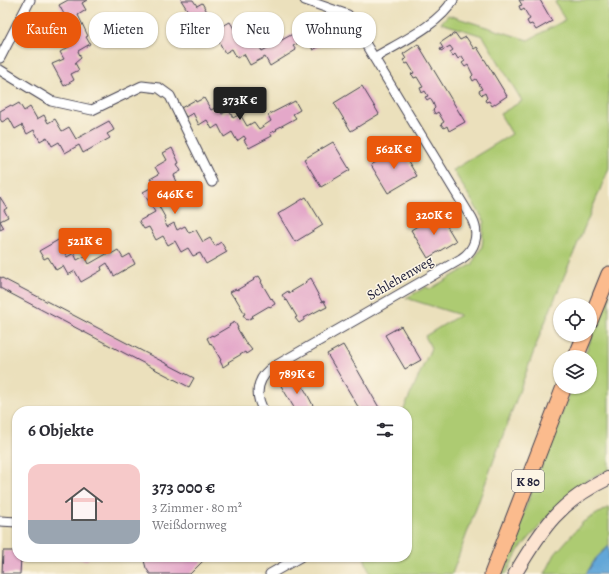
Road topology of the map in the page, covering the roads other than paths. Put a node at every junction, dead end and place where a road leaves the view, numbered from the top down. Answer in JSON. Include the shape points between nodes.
{"nodes":[{"id":1,"x":30,"y":0,"type":"edge"},
{"id":2,"x":305,"y":0,"type":"edge"},
{"id":3,"x":453,"y":0,"type":"edge"},
{"id":4,"x":0,"y":58,"type":"edge"},
{"id":5,"x":374,"y":58,"type":"junction"},
{"id":6,"x":0,"y":70,"type":"edge"},
{"id":7,"x":212,"y":182,"type":"dead end"},
{"id":8,"x":609,"y":274,"type":"edge"},
{"id":9,"x":597,"y":304,"type":"edge"},
{"id":10,"x":561,"y":394,"type":"edge"},
{"id":11,"x":262,"y":406,"type":"edge"},
{"id":12,"x":609,"y":478,"type":"edge"},
{"id":13,"x":0,"y":521,"type":"edge"},
{"id":14,"x":12,"y":522,"type":"edge"},
{"id":15,"x":291,"y":562,"type":"edge"},
{"id":16,"x":270,"y":574,"type":"edge"},
{"id":17,"x":492,"y":574,"type":"edge"},
{"id":18,"x":515,"y":574,"type":"edge"}],
"edges":[{"from":1,"to":4,"type":"street"},
{"from":2,"to":5,"type":"street","name":"Schlehenweg","via":[[348,14]]},
{"from":3,"to":5,"type":"street","via":[[434,22]]},
{"from":5,"to":11,"type":"street","name":"Schlehenweg","via":[[472,219],[475,241],[469,253],[462,259],[270,369],[262,378],[258,390]]},
{"from":6,"to":7,"type":"street","via":[[51,101],[92,110],[142,86],[159,88],[170,96]]},
{"from":8,"to":9,"type":"highway"},
{"from":10,"to":17,"type":"highway","number":"K 80"},
{"from":12,"to":18,"type":"main road","via":[[575,497],[559,511],[541,532]]},
{"from":13,"to":14,"type":"street"},
{"from":15,"to":16,"type":"street"}]}
